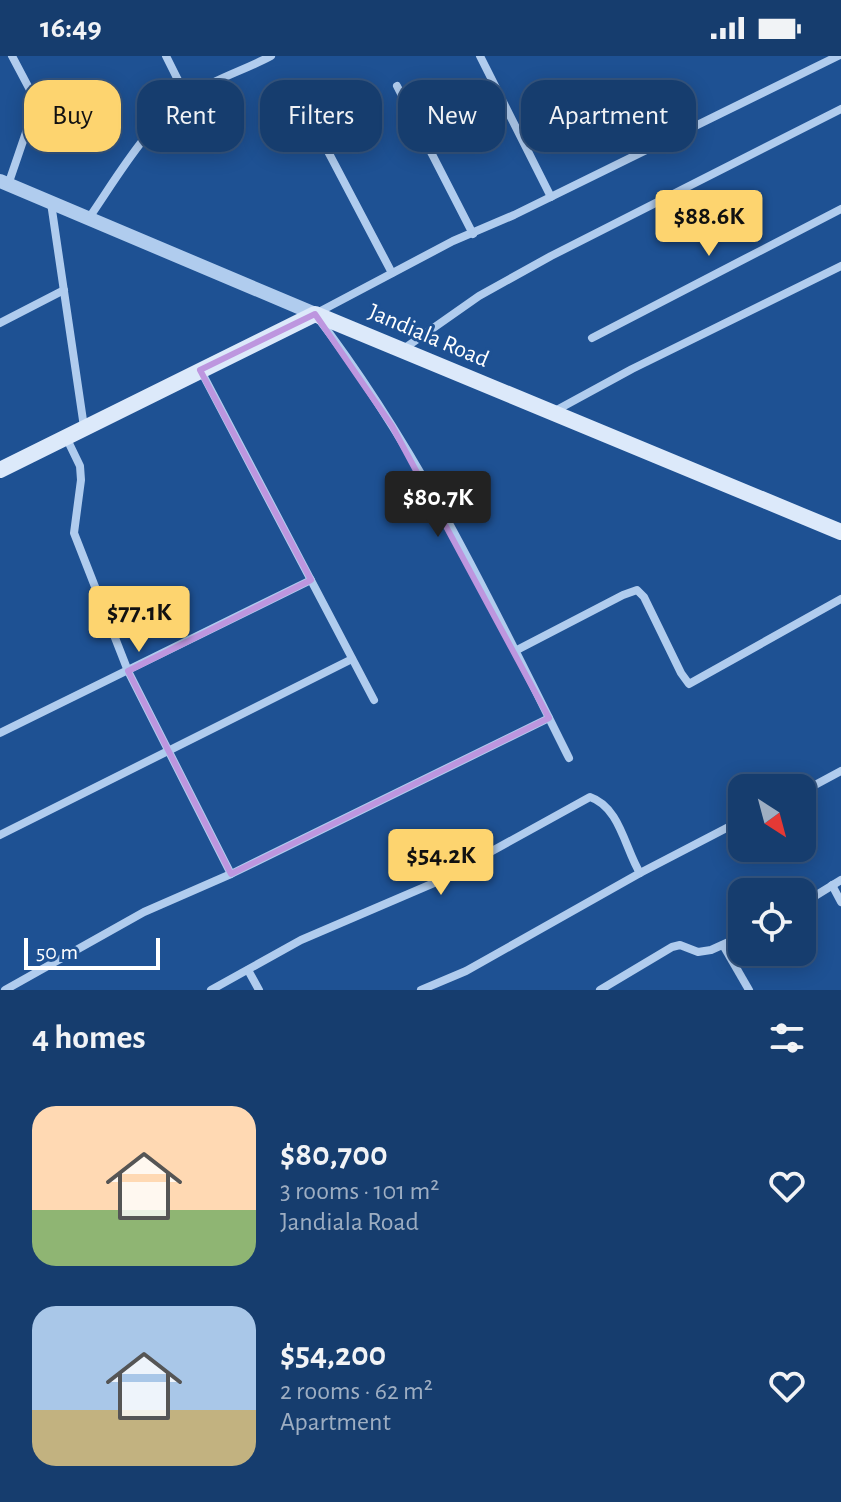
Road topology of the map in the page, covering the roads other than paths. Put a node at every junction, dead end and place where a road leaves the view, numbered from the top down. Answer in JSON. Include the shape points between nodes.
{"nodes":[{"id":1,"x":12,"y":56,"type":"edge"},
{"id":2,"x":166,"y":56,"type":"edge"},
{"id":3,"x":271,"y":56,"type":"edge"},
{"id":4,"x":480,"y":56,"type":"edge"},
{"id":5,"x":838,"y":56,"type":"edge"},
{"id":6,"x":178,"y":80,"type":"edge"},
{"id":7,"x":223,"y":80,"type":"edge"},
{"id":8,"x":397,"y":86,"type":"dead end"},
{"id":9,"x":841,"y":109,"type":"edge"},
{"id":10,"x":137,"y":150,"type":"edge"},
{"id":11,"x":328,"y":152,"type":"edge"},
{"id":12,"x":4,"y":183,"type":"edge"},
{"id":13,"x":551,"y":197,"type":"junction"},
{"id":14,"x":51,"y":203,"type":"junction"},
{"id":15,"x":841,"y":209,"type":"edge"},
{"id":16,"x":89,"y":218,"type":"junction"},
{"id":17,"x":473,"y":234,"type":"junction"},
{"id":18,"x":841,"y":266,"type":"edge"},
{"id":19,"x":392,"y":273,"type":"junction"},
{"id":20,"x":64,"y":290,"type":"junction"},
{"id":21,"x":315,"y":314,"type":"junction"},
{"id":22,"x":0,"y":323,"type":"edge"},
{"id":23,"x":592,"y":338,"type":"dead end"},
{"id":24,"x":402,"y":350,"type":"junction"},
{"id":25,"x":200,"y":370,"type":"junction"},
{"id":26,"x":553,"y":413,"type":"junction"},
{"id":27,"x":84,"y":428,"type":"junction"},
{"id":28,"x":66,"y":437,"type":"junction"},
{"id":29,"x":0,"y":470,"type":"edge"},
{"id":30,"x":841,"y":532,"type":"edge"},
{"id":31,"x":311,"y":580,"type":"junction"},
{"id":32,"x":841,"y":599,"type":"edge"},
{"id":33,"x":515,"y":651,"type":"junction"},
{"id":34,"x":352,"y":659,"type":"junction"},
{"id":35,"x":128,"y":671,"type":"junction"},
{"id":36,"x":374,"y":700,"type":"dead end"},
{"id":37,"x":549,"y":718,"type":"junction"},
{"id":38,"x":0,"y":733,"type":"edge"},
{"id":39,"x":170,"y":752,"type":"junction"},
{"id":40,"x":569,"y":758,"type":"dead end"},
{"id":41,"x":841,"y":771,"type":"edge"},
{"id":42,"x":816,"y":784,"type":"edge"},
{"id":43,"x":728,"y":827,"type":"edge"},
{"id":44,"x":0,"y":835,"type":"edge"},
{"id":45,"x":640,"y":873,"type":"junction"},
{"id":46,"x":231,"y":874,"type":"junction"},
{"id":47,"x":841,"y":880,"type":"edge"},
{"id":48,"x":832,"y":885,"type":"junction"},
{"id":49,"x":816,"y":895,"type":"edge"},
{"id":50,"x":841,"y":902,"type":"edge"},
{"id":51,"x":728,"y":943,"type":"edge"},
{"id":52,"x":723,"y":945,"type":"junction"},
{"id":53,"x":248,"y":970,"type":"junction"},
{"id":54,"x":5,"y":990,"type":"edge"},
{"id":55,"x":211,"y":990,"type":"edge"},
{"id":56,"x":259,"y":990,"type":"edge"},
{"id":57,"x":421,"y":990,"type":"edge"},
{"id":58,"x":600,"y":990,"type":"edge"},
{"id":59,"x":749,"y":990,"type":"edge"}],
"edges":[{"from":1,"to":12,"type":"street","via":[[35,106]]},
{"from":2,"to":6,"type":"street"},
{"from":3,"to":7,"type":"street"},
{"from":4,"to":13,"type":"street"},
{"from":5,"to":13,"type":"street"},
{"from":8,"to":17,"type":"street"},
{"from":9,"to":24,"type":"street","via":[[551,256],[479,296]]},
{"from":10,"to":16,"type":"street"},
{"from":11,"to":19,"type":"street"},
{"from":12,"to":14,"type":"street","name":"Jandiala Road"},
{"from":13,"to":17,"type":"street"},
{"from":14,"to":16,"type":"street","name":"Jandiala Road"},
{"from":14,"to":20,"type":"street"},
{"from":15,"to":23,"type":"street"},
{"from":16,"to":21,"type":"street","name":"Jandiala Road"},
{"from":17,"to":19,"type":"street"},
{"from":18,"to":26,"type":"street"},
{"from":19,"to":21,"type":"street"},
{"from":20,"to":22,"type":"street"},
{"from":20,"to":27,"type":"street"},
{"from":21,"to":24,"type":"main road","name":"Jandiala Road"},
{"from":21,"to":25,"type":"main road"},
{"from":21,"to":33,"type":"street","via":[[392,426]]},
{"from":24,"to":26,"type":"main road","name":"Jandiala Road"},
{"from":25,"to":27,"type":"main road"},
{"from":25,"to":31,"type":"street"},
{"from":26,"to":30,"type":"main road","name":"Jandiala Road"},
{"from":27,"to":28,"type":"main road"},
{"from":28,"to":29,"type":"main road"},
{"from":28,"to":35,"type":"street","via":[[80,466],[74,533]]},
{"from":31,"to":34,"type":"street"},
{"from":31,"to":35,"type":"street"},
{"from":32,"to":33,"type":"street","via":[[693,683],[683,678],[637,590]]},
{"from":33,"to":37,"type":"street"},
{"from":34,"to":36,"type":"street"},
{"from":34,"to":39,"type":"street"},
{"from":35,"to":38,"type":"street"},
{"from":35,"to":39,"type":"street"},
{"from":37,"to":40,"type":"street"},
{"from":37,"to":46,"type":"street"},
{"from":39,"to":44,"type":"street"},
{"from":39,"to":46,"type":"street"},
{"from":41,"to":42,"type":"street"},
{"from":43,"to":45,"type":"street"},
{"from":45,"to":53,"type":"street","via":[[623,834],[590,797],[434,883],[301,940]]},
{"from":45,"to":57,"type":"street","via":[[466,971]]},
{"from":46,"to":54,"type":"street","via":[[144,912]]},
{"from":47,"to":48,"type":"street"},
{"from":48,"to":49,"type":"street"},
{"from":48,"to":50,"type":"street"},
{"from":51,"to":52,"type":"street"},
{"from":52,"to":58,"type":"street","via":[[698,952],[686,945],[672,947]]},
{"from":52,"to":59,"type":"street"},
{"from":53,"to":55,"type":"street"},
{"from":53,"to":56,"type":"street"}]}
